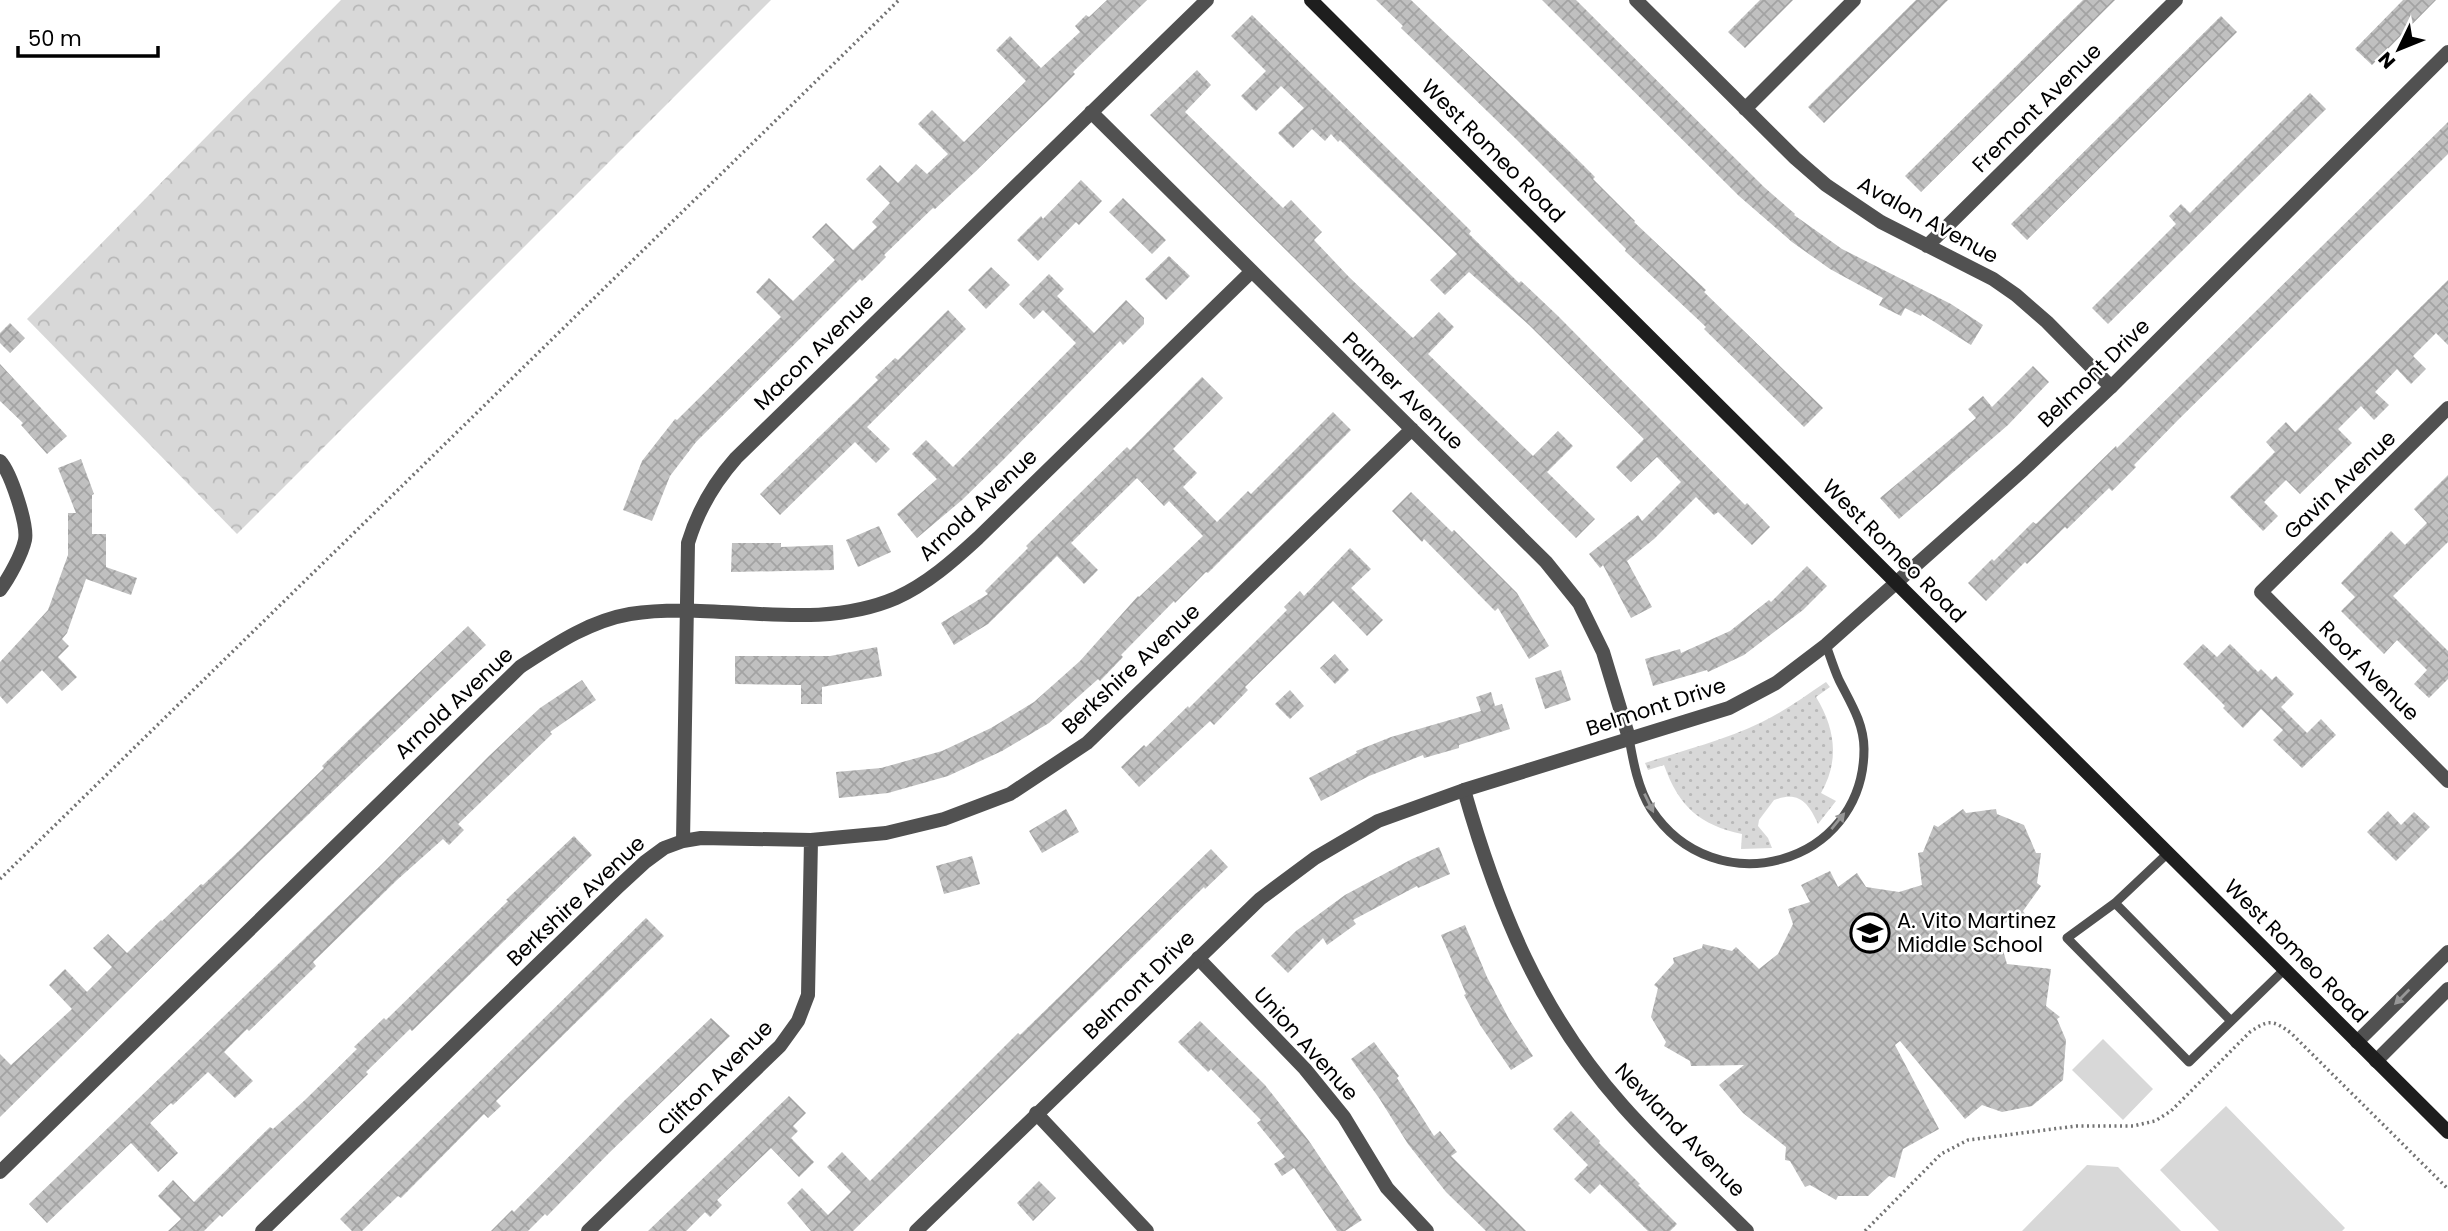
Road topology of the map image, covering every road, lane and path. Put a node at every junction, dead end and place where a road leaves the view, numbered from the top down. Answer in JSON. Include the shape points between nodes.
{"nodes":[{"id":1,"x":899,"y":0,"type":"edge"},
{"id":2,"x":1207,"y":0,"type":"edge"},
{"id":3,"x":1311,"y":0,"type":"edge"},
{"id":4,"x":1636,"y":0,"type":"edge"},
{"id":5,"x":1854,"y":0,"type":"edge"},
{"id":6,"x":2176,"y":0,"type":"edge"},
{"id":7,"x":2448,"y":52,"type":"edge"},
{"id":8,"x":1745,"y":109,"type":"junction"},
{"id":9,"x":1091,"y":112,"type":"junction"},
{"id":10,"x":1927,"y":246,"type":"junction"},
{"id":11,"x":1251,"y":272,"type":"junction"},
{"id":12,"x":2111,"y":387,"type":"junction"},
{"id":13,"x":2448,"y":408,"type":"edge"},
{"id":14,"x":1412,"y":429,"type":"junction"},
{"id":15,"x":0,"y":461,"type":"edge"},
{"id":16,"x":1895,"y":582,"type":"junction"},
{"id":17,"x":0,"y":590,"type":"edge"},
{"id":18,"x":2261,"y":592,"type":"joint"},
{"id":19,"x":685,"y":611,"type":"junction"},
{"id":20,"x":1826,"y":645,"type":"junction"},
{"id":21,"x":1629,"y":738,"type":"junction"},
{"id":22,"x":2448,"y":781,"type":"edge"},
{"id":23,"x":1464,"y":790,"type":"junction"},
{"id":24,"x":682,"y":841,"type":"junction"},
{"id":25,"x":811,"y":841,"type":"junction"},
{"id":26,"x":2168,"y":853,"type":"junction"},
{"id":27,"x":0,"y":879,"type":"edge"},
{"id":28,"x":2115,"y":903,"type":"junction"},
{"id":29,"x":2448,"y":952,"type":"edge"},
{"id":30,"x":1198,"y":958,"type":"junction"},
{"id":31,"x":2285,"y":969,"type":"junction"},
{"id":32,"x":2448,"y":989,"type":"edge"},
{"id":33,"x":2231,"y":1021,"type":"junction"},
{"id":34,"x":2357,"y":1041,"type":"junction"},
{"id":35,"x":2376,"y":1060,"type":"junction"},
{"id":36,"x":1036,"y":1113,"type":"junction"},
{"id":37,"x":2448,"y":1132,"type":"edge"},
{"id":38,"x":0,"y":1172,"type":"edge"},
{"id":39,"x":2448,"y":1189,"type":"edge"},
{"id":40,"x":262,"y":1231,"type":"edge"},
{"id":41,"x":588,"y":1231,"type":"edge"},
{"id":42,"x":916,"y":1231,"type":"edge"},
{"id":43,"x":1147,"y":1231,"type":"edge"},
{"id":44,"x":1427,"y":1231,"type":"edge"},
{"id":45,"x":1747,"y":1231,"type":"edge"},
{"id":46,"x":1865,"y":1231,"type":"edge"}],
"edges":[{"from":1,"to":27,"type":"path"},
{"from":2,"to":9,"type":"street","name":"Macon Avenue"},
{"from":3,"to":16,"type":"main road","name":"West Romeo Road"},
{"from":4,"to":8,"type":"street","name":"Avalon Avenue"},
{"from":5,"to":8,"type":"street"},
{"from":6,"to":10,"type":"street","name":"Fremont Avenue"},
{"from":7,"to":12,"type":"street","name":"Belmont Drive"},
{"from":8,"to":10,"type":"street","name":"Avalon Avenue","via":[[1826,185],[1872,217]]},
{"from":9,"to":11,"type":"street","name":"Palmer Avenue"},
{"from":9,"to":19,"type":"street","name":"Macon Avenue","via":[[723,472],[703,502],[688,543]]},
{"from":10,"to":12,"type":"street","name":"Avalon Avenue","via":[[2016,295]]},
{"from":11,"to":14,"type":"street","name":"Palmer Avenue"},
{"from":11,"to":19,"type":"street","name":"Arnold Avenue","via":[[978,538],[922,584],[895,598],[837,613]]},
{"from":12,"to":16,"type":"street","name":"Belmont Drive"},
{"from":13,"to":18,"type":"street","name":"Gavin Avenue"},
{"from":14,"to":21,"type":"street","name":"Palmer Avenue","via":[[1546,562],[1579,603],[1603,652]]},
{"from":14,"to":25,"type":"street","name":"Berkshire Avenue","via":[[1087,743],[1010,794],[944,819],[886,833]]},
{"from":15,"to":17,"type":"street","via":[[18,499],[26,538]]},
{"from":16,"to":20,"type":"street","name":"Belmont Drive"},
{"from":16,"to":26,"type":"main road","name":"West Romeo Road"},
{"from":18,"to":22,"type":"street","name":"Roof Avenue"},
{"from":19,"to":24,"type":"street","name":"Macon Avenue"},
{"from":19,"to":38,"type":"street","name":"Arnold Avenue","via":[[629,614],[574,632],[520,667]]},
{"from":20,"to":21,"type":"street","name":"Belmont Drive","via":[[1776,683],[1729,708]]},
{"from":21,"to":20,"type":"lane","one_way":true,"via":[[1650,808],[1674,837],[1706,857],[1743,865],[1780,861],[1814,845],[1841,819],[1858,786],[1864,748],[1857,712]]},
{"from":21,"to":23,"type":"street","name":"Belmont Drive"},
{"from":23,"to":30,"type":"street","name":"Belmont Drive","via":[[1378,821],[1315,858],[1260,899]]},
{"from":23,"to":45,"type":"street","name":"Newland Avenue","via":[[1499,901],[1560,1022],[1623,1106]]},
{"from":24,"to":25,"type":"street","name":"Berkshire Avenue"},
{"from":24,"to":40,"type":"street","name":"Berkshire Avenue","via":[[645,862]]},
{"from":25,"to":41,"type":"street","name":"Clifton Avenue","via":[[808,995],[798,1021],[780,1046]]},
{"from":26,"to":28,"type":"lane"},
{"from":26,"to":31,"type":"main road","name":"West Romeo Road"},
{"from":28,"to":33,"type":"lane"},
{"from":28,"to":33,"type":"lane","via":[[2067,938],[2189,1062]]},
{"from":29,"to":34,"type":"street","one_way":true},
{"from":30,"to":36,"type":"street","name":"Belmont Drive"},
{"from":30,"to":44,"type":"street","name":"Union Avenue","via":[[1305,1069],[1344,1117],[1387,1188]]},
{"from":31,"to":33,"type":"lane"},
{"from":31,"to":34,"type":"main road","name":"West Romeo Road"},
{"from":32,"to":35,"type":"street"},
{"from":34,"to":35,"type":"main road","name":"West Romeo Road"},
{"from":35,"to":37,"type":"main road","name":"West Romeo Road"},
{"from":36,"to":42,"type":"street","name":"Belmont Drive"},
{"from":36,"to":43,"type":"street"},
{"from":39,"to":46,"type":"path","via":[[2276,1022],[2263,1023],[2250,1032],[2171,1111],[2155,1121],[1968,1140],[1941,1154]]}]}
